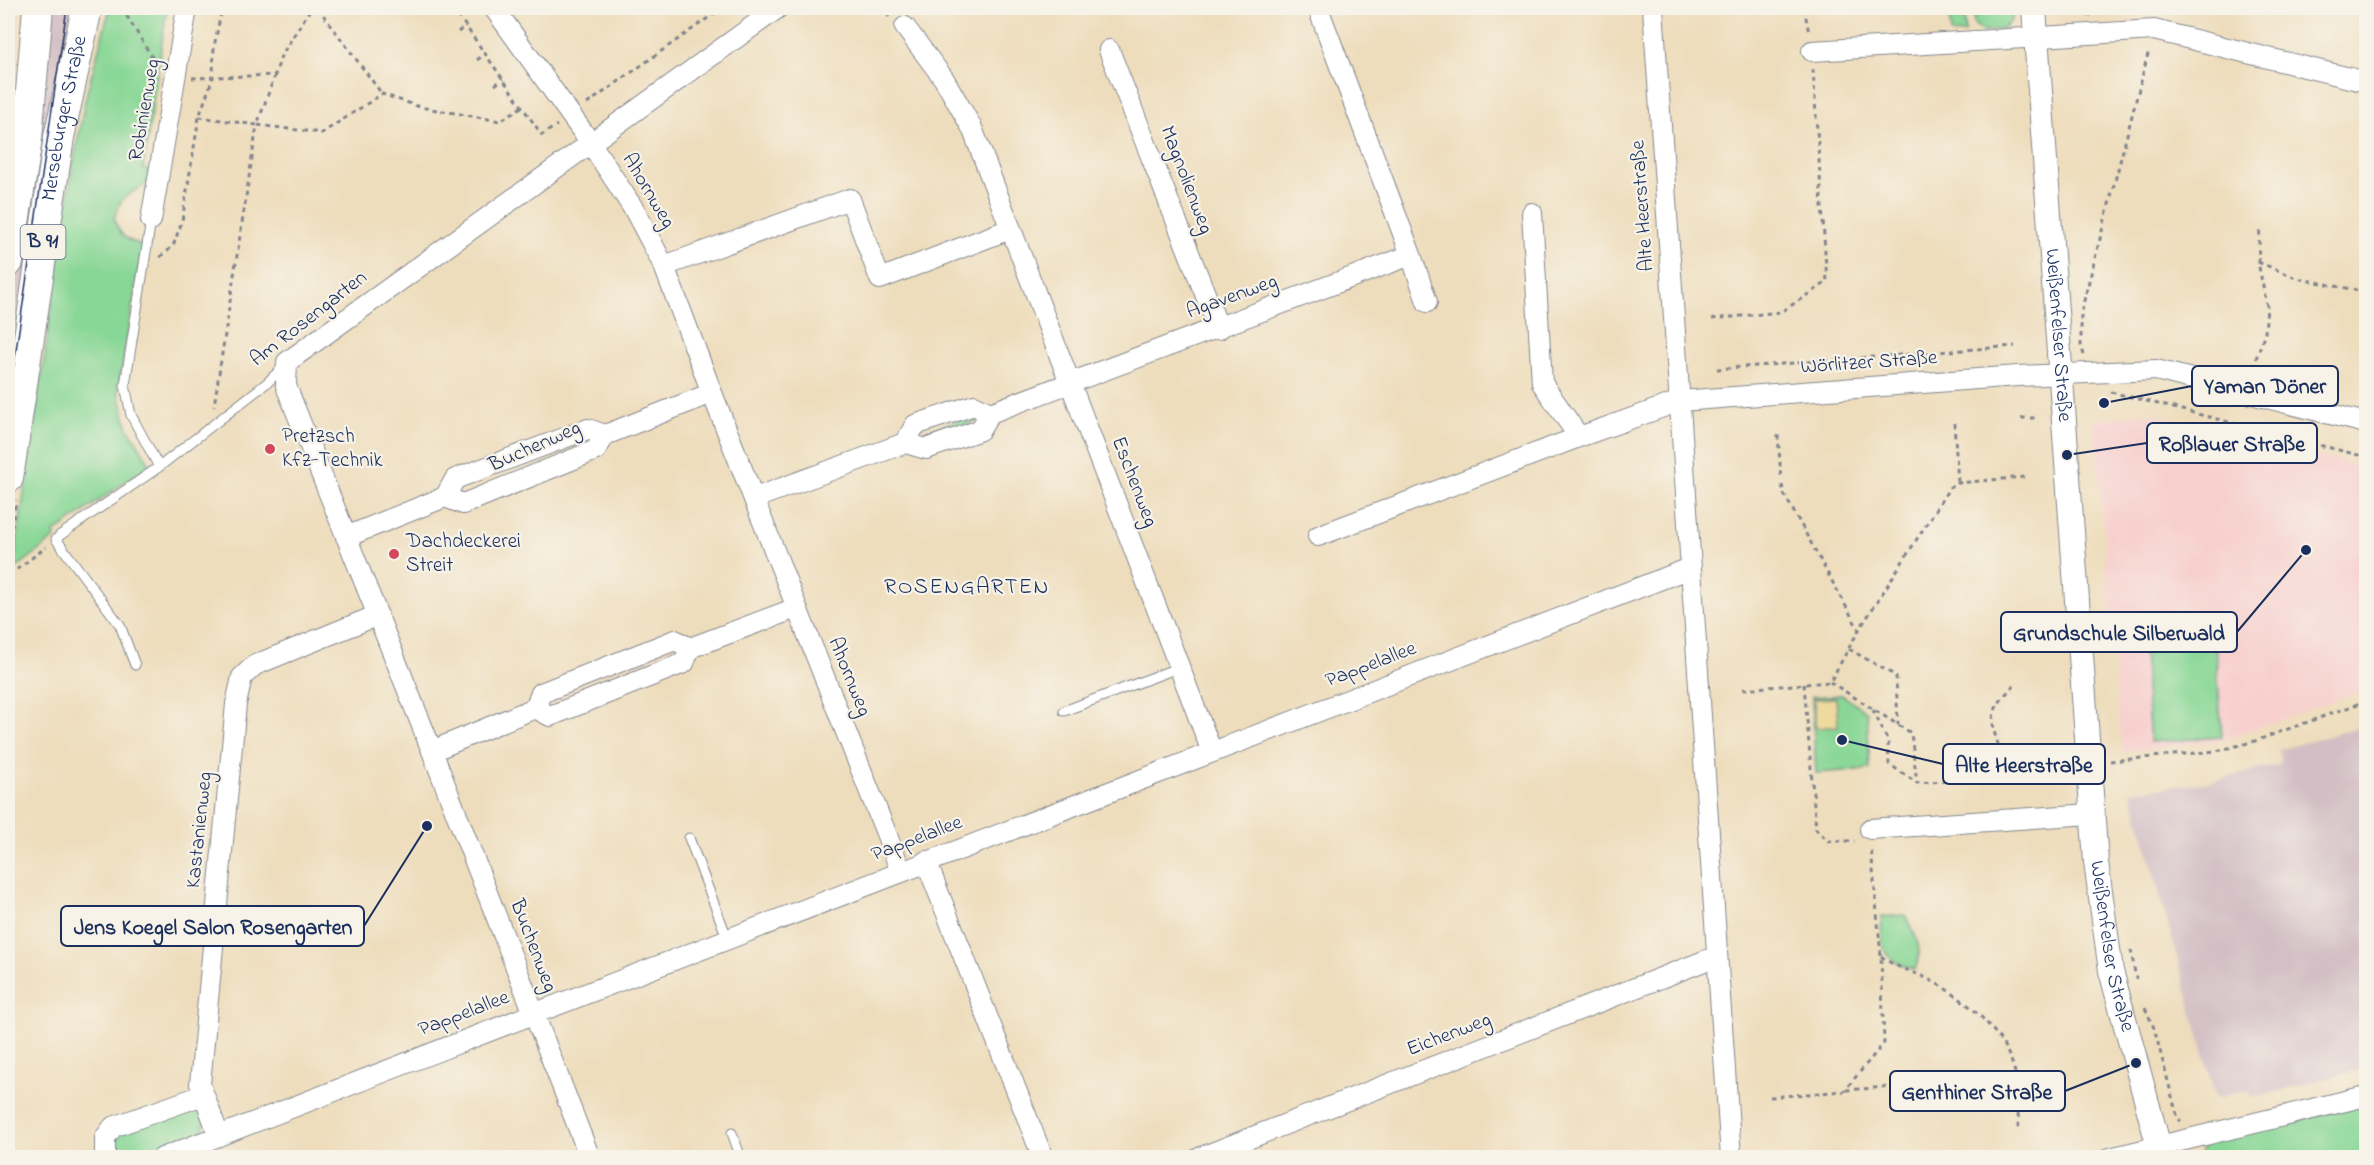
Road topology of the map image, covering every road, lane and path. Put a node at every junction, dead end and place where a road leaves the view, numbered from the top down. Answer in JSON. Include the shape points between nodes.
{"nodes":[{"id":1,"x":38,"y":8,"type":"edge"},
{"id":2,"x":87,"y":8,"type":"edge"},
{"id":3,"x":122,"y":8,"type":"edge"},
{"id":4,"x":187,"y":8,"type":"edge"},
{"id":5,"x":222,"y":8,"type":"edge"},
{"id":6,"x":311,"y":8,"type":"edge"},
{"id":7,"x":318,"y":8,"type":"edge"},
{"id":8,"x":453,"y":8,"type":"edge"},
{"id":9,"x":494,"y":8,"type":"edge"},
{"id":10,"x":722,"y":8,"type":"edge"},
{"id":11,"x":778,"y":8,"type":"edge"},
{"id":12,"x":1318,"y":8,"type":"edge"},
{"id":13,"x":1653,"y":8,"type":"edge"},
{"id":14,"x":1804,"y":8,"type":"edge"},
{"id":15,"x":2034,"y":8,"type":"edge"},
{"id":16,"x":466,"y":26,"type":"junction"},
{"id":17,"x":905,"y":27,"type":"dead end"},
{"id":18,"x":2154,"y":30,"type":"junction"},
{"id":19,"x":458,"y":32,"type":"dead end"},
{"id":20,"x":2037,"y":36,"type":"junction"},
{"id":21,"x":1109,"y":50,"type":"dead end"},
{"id":22,"x":1812,"y":51,"type":"junction"},
{"id":23,"x":486,"y":54,"type":"junction"},
{"id":24,"x":477,"y":60,"type":"dead end"},
{"id":25,"x":275,"y":75,"type":"junction"},
{"id":26,"x":213,"y":77,"type":"junction"},
{"id":27,"x":504,"y":79,"type":"junction"},
{"id":28,"x":2367,"y":82,"type":"edge"},
{"id":29,"x":173,"y":84,"type":"junction"},
{"id":30,"x":495,"y":85,"type":"dead end"},
{"id":31,"x":382,"y":94,"type":"junction"},
{"id":32,"x":523,"y":106,"type":"junction"},
{"id":33,"x":2367,"y":106,"type":"edge"},
{"id":34,"x":571,"y":116,"type":"junction"},
{"id":35,"x":199,"y":117,"type":"junction"},
{"id":36,"x":2364,"y":118,"type":"dead end"},
{"id":37,"x":257,"y":125,"type":"junction"},
{"id":38,"x":590,"y":142,"type":"junction"},
{"id":39,"x":1532,"y":213,"type":"dead end"},
{"id":40,"x":151,"y":220,"type":"joint"},
{"id":41,"x":2260,"y":228,"type":"dead end"},
{"id":42,"x":1010,"y":229,"type":"junction"},
{"id":43,"x":1411,"y":255,"type":"junction"},
{"id":44,"x":8,"y":262,"type":"edge"},
{"id":45,"x":2258,"y":262,"type":"junction"},
{"id":46,"x":664,"y":266,"type":"junction"},
{"id":47,"x":141,"y":272,"type":"junction"},
{"id":48,"x":2367,"y":292,"type":"edge"},
{"id":49,"x":1428,"y":302,"type":"dead end"},
{"id":50,"x":1712,"y":319,"type":"dead end"},
{"id":51,"x":1219,"y":328,"type":"junction"},
{"id":52,"x":2015,"y":346,"type":"dead end"},
{"id":53,"x":287,"y":362,"type":"junction"},
{"id":54,"x":1717,"y":369,"type":"dead end"},
{"id":55,"x":2087,"y":372,"type":"junction"},
{"id":56,"x":2062,"y":374,"type":"junction"},
{"id":57,"x":1070,"y":382,"type":"junction"},
{"id":58,"x":2111,"y":392,"type":"dead end"},
{"id":59,"x":2244,"y":392,"type":"junction"},
{"id":60,"x":712,"y":393,"type":"junction"},
{"id":61,"x":1680,"y":401,"type":"junction"},
{"id":62,"x":2021,"y":418,"type":"dead end"},
{"id":63,"x":2039,"y":418,"type":"dead end"},
{"id":64,"x":1954,"y":423,"type":"dead end"},
{"id":65,"x":2367,"y":423,"type":"edge"},
{"id":66,"x":211,"y":425,"type":"junction"},
{"id":67,"x":1778,"y":435,"type":"dead end"},
{"id":68,"x":1579,"y":436,"type":"junction"},
{"id":69,"x":2367,"y":457,"type":"edge"},
{"id":70,"x":159,"y":466,"type":"junction"},
{"id":71,"x":2024,"y":477,"type":"dead end"},
{"id":72,"x":8,"y":478,"type":"edge"},
{"id":73,"x":1781,"y":478,"type":"dead end"},
{"id":74,"x":1958,"y":483,"type":"junction"},
{"id":75,"x":1782,"y":485,"type":"dead end"},
{"id":76,"x":755,"y":498,"type":"junction"},
{"id":77,"x":1318,"y":536,"type":"dead end"},
{"id":78,"x":346,"y":537,"type":"junction"},
{"id":79,"x":58,"y":538,"type":"junction"},
{"id":80,"x":1690,"y":568,"type":"junction"},
{"id":81,"x":8,"y":570,"type":"edge"},
{"id":82,"x":796,"y":608,"type":"junction"},
{"id":83,"x":378,"y":615,"type":"junction"},
{"id":84,"x":1859,"y":630,"type":"junction"},
{"id":85,"x":1849,"y":648,"type":"junction"},
{"id":86,"x":135,"y":665,"type":"dead end"},
{"id":87,"x":1180,"y":668,"type":"junction"},
{"id":88,"x":1830,"y":682,"type":"junction"},
{"id":89,"x":1804,"y":684,"type":"junction"},
{"id":90,"x":2014,"y":685,"type":"dead end"},
{"id":91,"x":1743,"y":689,"type":"dead end"},
{"id":92,"x":2367,"y":701,"type":"edge"},
{"id":93,"x":1873,"y":709,"type":"junction"},
{"id":94,"x":1064,"y":711,"type":"dead end"},
{"id":95,"x":1898,"y":725,"type":"junction"},
{"id":96,"x":432,"y":752,"type":"junction"},
{"id":97,"x":1212,"y":752,"type":"junction"},
{"id":98,"x":2114,"y":760,"type":"dead end"},
{"id":99,"x":2024,"y":775,"type":"dead end"},
{"id":100,"x":2016,"y":776,"type":"junction"},
{"id":101,"x":1917,"y":783,"type":"junction"},
{"id":102,"x":2091,"y":814,"type":"junction"},
{"id":103,"x":1870,"y":835,"type":"junction"},
{"id":104,"x":689,"y":838,"type":"dead end"},
{"id":105,"x":926,"y":861,"type":"junction"},
{"id":106,"x":901,"y":872,"type":"junction"},
{"id":107,"x":728,"y":940,"type":"junction"},
{"id":108,"x":2130,"y":945,"type":"dead end"},
{"id":109,"x":1881,"y":956,"type":"junction"},
{"id":110,"x":1717,"y":957,"type":"junction"},
{"id":111,"x":2138,"y":988,"type":"dead end"},
{"id":112,"x":2140,"y":999,"type":"dead end"},
{"id":113,"x":534,"y":1012,"type":"junction"},
{"id":114,"x":2015,"y":1078,"type":"junction"},
{"id":115,"x":1845,"y":1090,"type":"junction"},
{"id":116,"x":203,"y":1095,"type":"junction"},
{"id":117,"x":2367,"y":1096,"type":"edge"},
{"id":118,"x":1770,"y":1097,"type":"dead end"},
{"id":119,"x":2186,"y":1124,"type":"dead end"},
{"id":120,"x":2019,"y":1128,"type":"dead end"},
{"id":121,"x":732,"y":1132,"type":"dead end"},
{"id":122,"x":219,"y":1136,"type":"junction"},
{"id":123,"x":2160,"y":1152,"type":"edge"},
{"id":124,"x":105,"y":1158,"type":"edge"},
{"id":125,"x":162,"y":1158,"type":"edge"},
{"id":126,"x":590,"y":1158,"type":"edge"},
{"id":127,"x":741,"y":1158,"type":"edge"},
{"id":128,"x":1043,"y":1158,"type":"edge"},
{"id":129,"x":1199,"y":1158,"type":"edge"},
{"id":130,"x":1731,"y":1158,"type":"edge"},
{"id":131,"x":2110,"y":1158,"type":"edge"}],
"edges":[{"from":1,"to":44,"type":"main road","name":"Merseburger Straße","number":"B 91","via":[[27,139]]},
{"from":2,"to":72,"type":"main road","name":"Merseburger Straße","number":"B 91","via":[[59,137]]},
{"from":3,"to":29,"type":"path"},
{"from":4,"to":29,"type":"street","name":"Robinienweg"},
{"from":5,"to":26,"type":"path"},
{"from":6,"to":25,"type":"path","via":[[286,46]]},
{"from":7,"to":31,"type":"path"},
{"from":8,"to":16,"type":"path"},
{"from":9,"to":34,"type":"street"},
{"from":10,"to":34,"type":"path"},
{"from":11,"to":38,"type":"street","name":"Am Rosengarten"},
{"from":12,"to":43,"type":"street"},
{"from":13,"to":61,"type":"street","name":"Alte Heerstraße"},
{"from":14,"to":22,"type":"path"},
{"from":15,"to":20,"type":"street","name":"Weißenfelser Straße"},
{"from":16,"to":19,"type":"path"},
{"from":16,"to":23,"type":"path"},
{"from":17,"to":42,"type":"street","name":"Eschenweg","via":[[944,79],[972,128]]},
{"from":18,"to":20,"type":"street"},
{"from":18,"to":28,"type":"street"},
{"from":18,"to":55,"type":"path","via":[[2080,312]]},
{"from":20,"to":22,"type":"street"},
{"from":20,"to":56,"type":"street","name":"Weißenfelser Straße"},
{"from":21,"to":51,"type":"street","name":"Magnolienweg"},
{"from":22,"to":50,"type":"path","via":[[1827,282],[1781,312]]},
{"from":23,"to":24,"type":"path"},
{"from":23,"to":27,"type":"path"},
{"from":25,"to":26,"type":"path"},
{"from":25,"to":37,"type":"path"},
{"from":26,"to":29,"type":"path"},
{"from":26,"to":35,"type":"path"},
{"from":27,"to":30,"type":"path"},
{"from":27,"to":32,"type":"path"},
{"from":29,"to":40,"type":"street","name":"Robinienweg"},
{"from":31,"to":32,"type":"path","via":[[420,107],[500,121]]},
{"from":31,"to":37,"type":"path","via":[[322,133]]},
{"from":32,"to":34,"type":"path","via":[[543,135]]},
{"from":33,"to":36,"type":"path"},
{"from":34,"to":38,"type":"street"},
{"from":35,"to":37,"type":"path"},
{"from":35,"to":47,"type":"path","via":[[182,221],[173,246]]},
{"from":37,"to":66,"type":"path"},
{"from":38,"to":46,"type":"street","name":"Ahornweg","via":[[635,211]]},
{"from":38,"to":53,"type":"street","name":"Am Rosengarten"},
{"from":39,"to":68,"type":"street","via":[[1542,383]]},
{"from":40,"to":47,"type":"lane"},
{"from":41,"to":45,"type":"path"},
{"from":42,"to":46,"type":"street","via":[[880,279],[850,199]]},
{"from":42,"to":57,"type":"street","name":"Eschenweg"},
{"from":43,"to":49,"type":"street"},
{"from":43,"to":51,"type":"street","name":"Agavenweg"},
{"from":45,"to":48,"type":"path","via":[[2296,278]]},
{"from":45,"to":59,"type":"path","via":[[2267,306],[2265,333]]},
{"from":46,"to":60,"type":"street","name":"Ahornweg"},
{"from":47,"to":70,"type":"lane","via":[[125,385],[131,415]]},
{"from":51,"to":57,"type":"street","name":"Agavenweg"},
{"from":52,"to":54,"type":"path"},
{"from":53,"to":66,"type":"lane","name":"Am Rosengarten","via":[[268,382]]},
{"from":53,"to":78,"type":"street","name":"Buchenweg","via":[[286,386]]},
{"from":55,"to":56,"type":"street","name":"Wörlitzer Straße"},
{"from":55,"to":59,"type":"street","name":"Wörlitzer Straße","via":[[2156,370]]},
{"from":56,"to":61,"type":"street","name":"Wörlitzer Straße"},
{"from":56,"to":102,"type":"street","name":"Weißenfelser Straße"},
{"from":57,"to":76,"type":"street","via":[[990,412],[980,430],[926,449],[905,443]]},
{"from":57,"to":87,"type":"street","name":"Eschenweg"},
{"from":58,"to":69,"type":"path"},
{"from":59,"to":65,"type":"street","name":"Wörlitzer Straße"},
{"from":60,"to":76,"type":"street","name":"Ahornweg"},
{"from":60,"to":78,"type":"street","name":"Buchenweg","via":[[605,435],[588,429],[455,479],[446,497]]},
{"from":61,"to":68,"type":"street"},
{"from":61,"to":80,"type":"street","name":"Alte Heerstraße"},
{"from":62,"to":63,"type":"path"},
{"from":64,"to":74,"type":"path"},
{"from":66,"to":70,"type":"lane","name":"Am Rosengarten"},
{"from":67,"to":73,"type":"path"},
{"from":68,"to":77,"type":"street"},
{"from":70,"to":79,"type":"lane","name":"Am Rosengarten"},
{"from":71,"to":74,"type":"path"},
{"from":74,"to":84,"type":"path","via":[[1950,487]]},
{"from":75,"to":84,"type":"path"},
{"from":76,"to":82,"type":"street","name":"Ahornweg"},
{"from":78,"to":83,"type":"street","name":"Buchenweg"},
{"from":79,"to":81,"type":"path","via":[[16,570]]},
{"from":79,"to":86,"type":"lane","via":[[120,625]]},
{"from":80,"to":97,"type":"street","name":"Pappelallee"},
{"from":80,"to":110,"type":"street","name":"Alte Heerstraße"},
{"from":82,"to":96,"type":"street","via":[[690,648],[675,640],[541,693],[535,708]]},
{"from":82,"to":106,"type":"street","name":"Ahornweg"},
{"from":83,"to":96,"type":"street","name":"Buchenweg"},
{"from":83,"to":116,"type":"street","name":"Kastanienweg","via":[[255,665],[242,677],[236,704],[207,996],[200,1084]]},
{"from":84,"to":85,"type":"path"},
{"from":85,"to":88,"type":"path"},
{"from":85,"to":95,"type":"path","via":[[1896,676]]},
{"from":87,"to":94,"type":"lane"},
{"from":87,"to":97,"type":"street","name":"Eschenweg"},
{"from":88,"to":89,"type":"path"},
{"from":88,"to":93,"type":"path"},
{"from":89,"to":91,"type":"path"},
{"from":89,"to":103,"type":"path","via":[[1816,829],[1827,841]]},
{"from":90,"to":100,"type":"path","via":[[1994,714],[2004,762]]},
{"from":92,"to":98,"type":"path","via":[[2216,751]]},
{"from":93,"to":95,"type":"path"},
{"from":93,"to":101,"type":"path","via":[[1888,741],[1889,764]]},
{"from":95,"to":101,"type":"path","via":[[1911,733]]},
{"from":96,"to":113,"type":"street","name":"Buchenweg"},
{"from":97,"to":105,"type":"street","name":"Pappelallee"},
{"from":99,"to":100,"type":"path"},
{"from":100,"to":101,"type":"path"},
{"from":102,"to":103,"type":"street"},
{"from":102,"to":123,"type":"street","name":"Weißenfelser Straße","via":[[2111,971]]},
{"from":103,"to":109,"type":"path"},
{"from":104,"to":107,"type":"lane"},
{"from":105,"to":106,"type":"street","name":"Pappelallee"},
{"from":105,"to":128,"type":"street"},
{"from":106,"to":107,"type":"street","name":"Pappelallee"},
{"from":107,"to":113,"type":"street","name":"Pappelallee"},
{"from":108,"to":111,"type":"path"},
{"from":109,"to":114,"type":"path","via":[[1891,965],[1953,994],[1976,1012],[2006,1050]]},
{"from":109,"to":115,"type":"path","via":[[1884,1043]]},
{"from":110,"to":129,"type":"street","name":"Eichenweg"},
{"from":110,"to":130,"type":"street","name":"Alte Heerstraße"},
{"from":112,"to":119,"type":"path","via":[[2154,1028],[2178,1119]]},
{"from":113,"to":122,"type":"street","name":"Pappelallee"},
{"from":113,"to":126,"type":"street","name":"Buchenweg"},
{"from":114,"to":115,"type":"path"},
{"from":114,"to":120,"type":"path"},
{"from":115,"to":118,"type":"path"},
{"from":116,"to":122,"type":"street","name":"Kastanienweg"},
{"from":116,"to":124,"type":"street","via":[[113,1127],[105,1138]]},
{"from":117,"to":123,"type":"street"},
{"from":121,"to":127,"type":"lane"},
{"from":122,"to":125,"type":"street","name":"Pappelallee"},
{"from":123,"to":131,"type":"street"}]}
